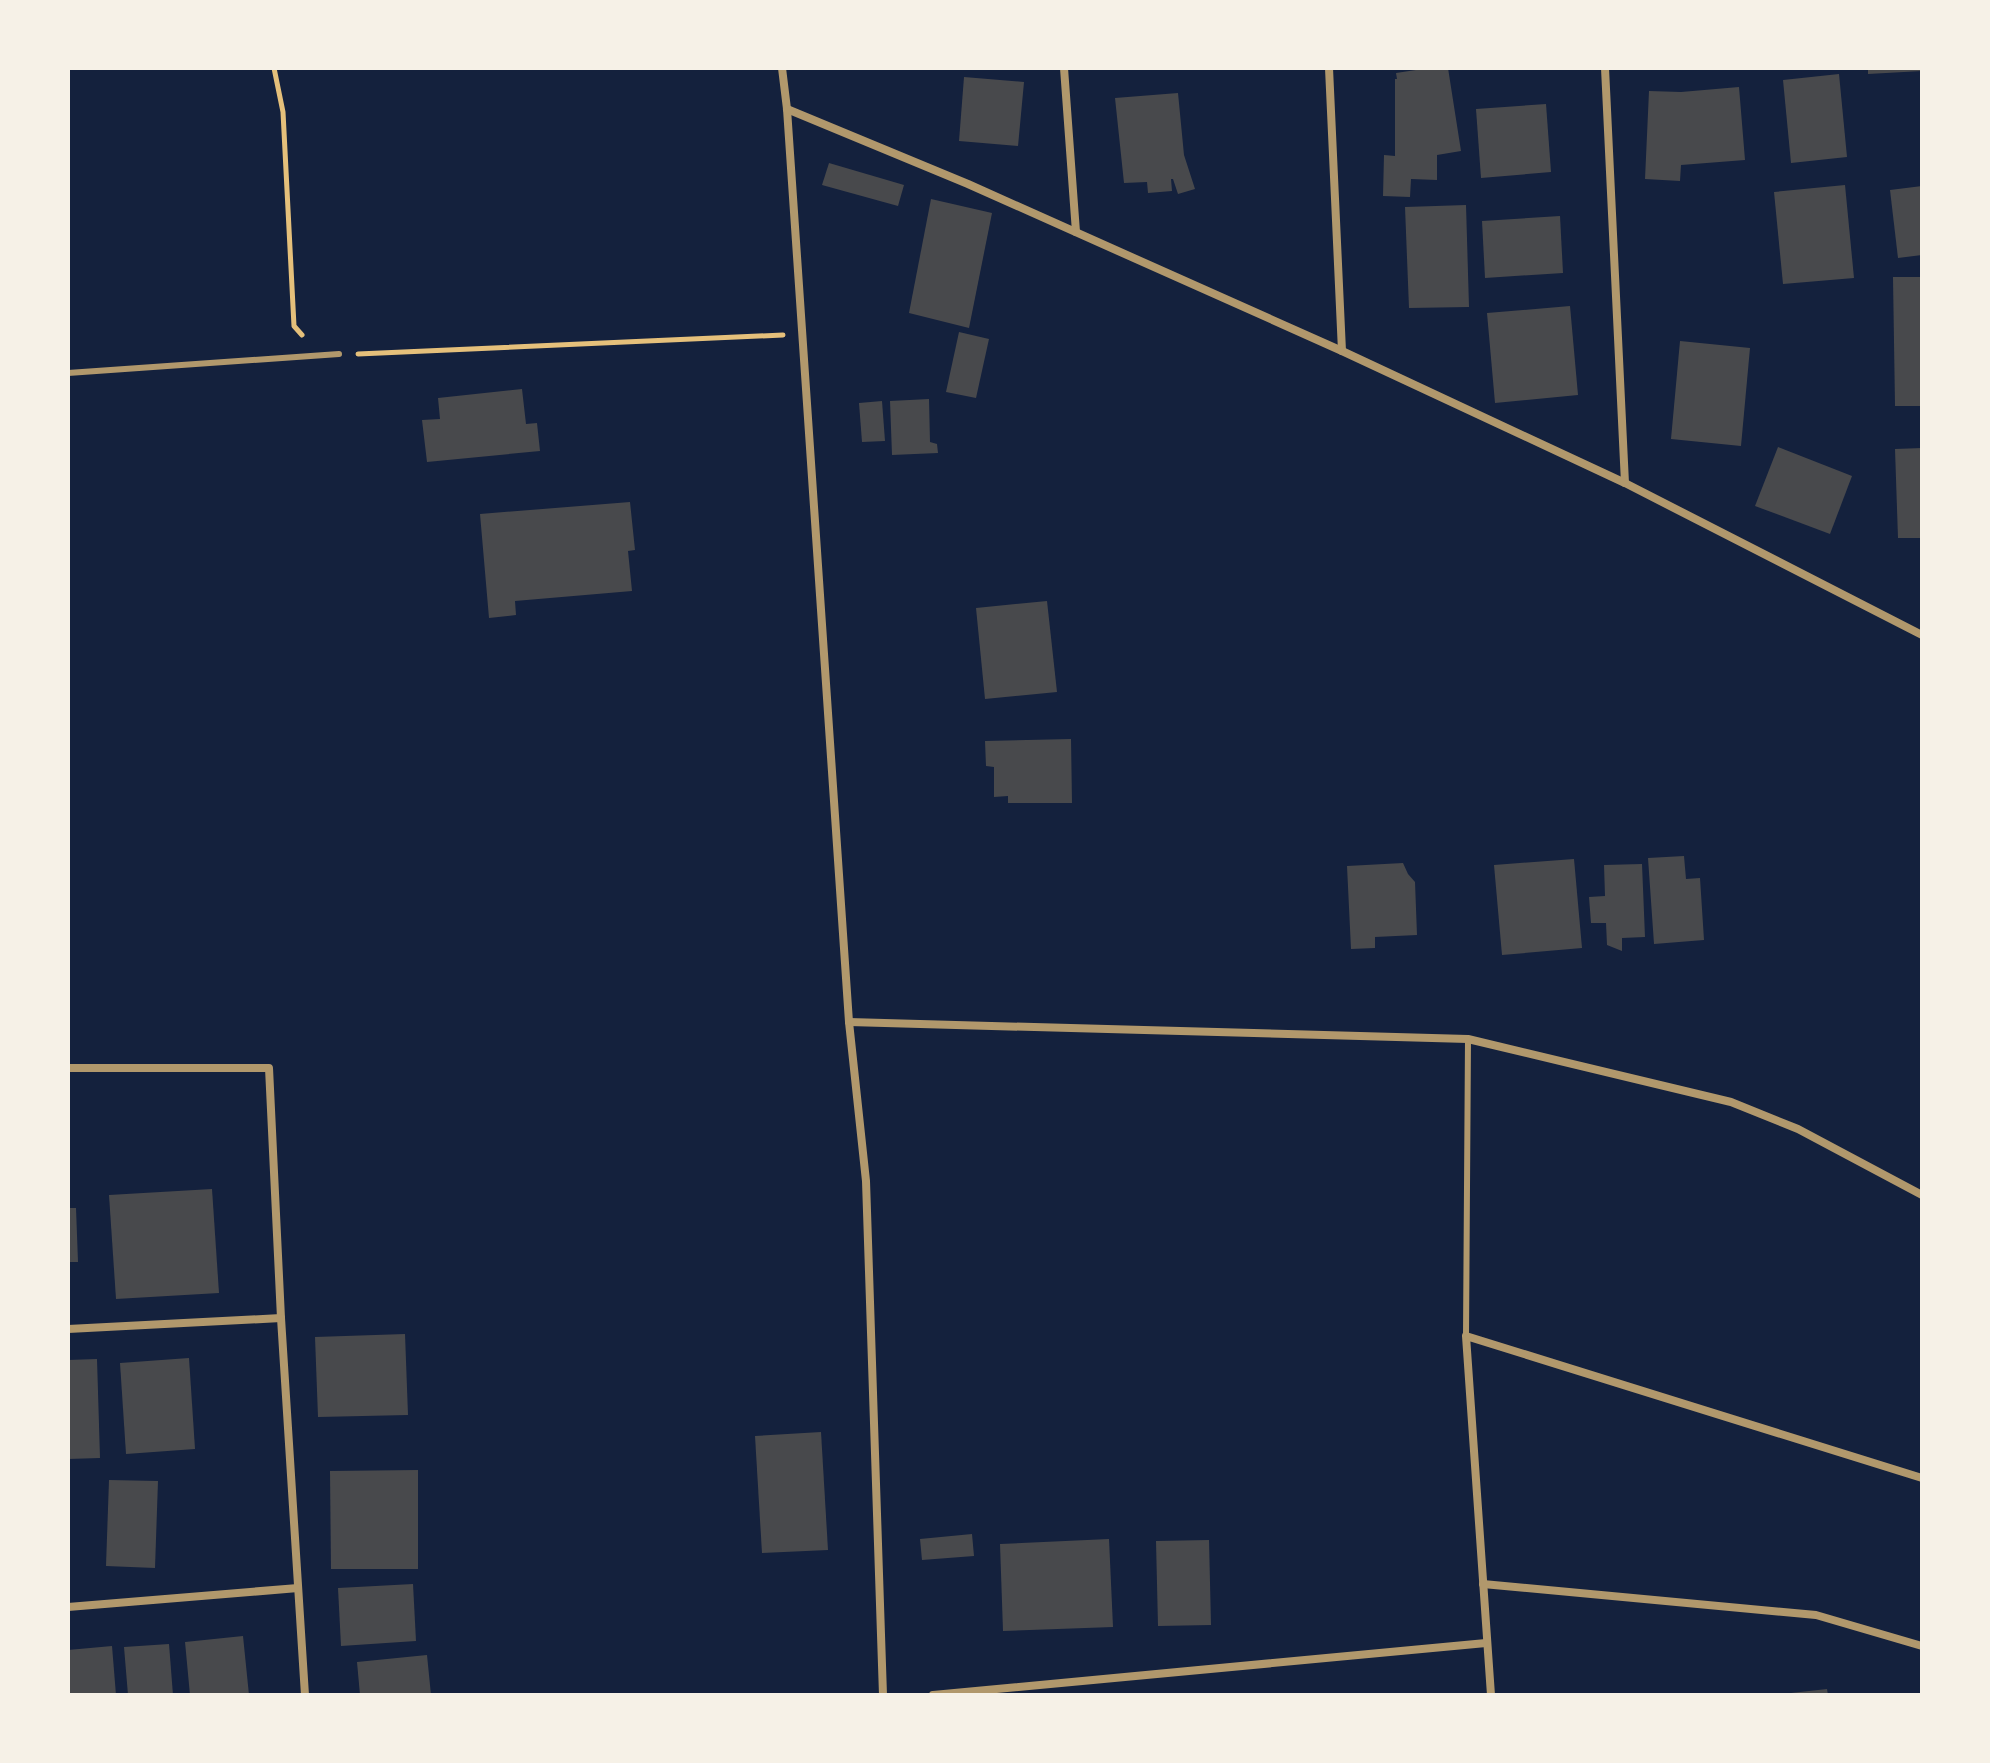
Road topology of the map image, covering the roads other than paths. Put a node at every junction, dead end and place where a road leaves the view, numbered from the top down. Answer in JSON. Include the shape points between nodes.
{"nodes":[{"id":1,"x":782,"y":68,"type":"edge"},
{"id":2,"x":1064,"y":68,"type":"edge"},
{"id":3,"x":1329,"y":68,"type":"edge"},
{"id":4,"x":1605,"y":68,"type":"edge"},
{"id":5,"x":787,"y":109,"type":"junction"},
{"id":6,"x":1076,"y":232,"type":"junction"},
{"id":7,"x":1342,"y":351,"type":"junction"},
{"id":8,"x":339,"y":354,"type":"road end"},
{"id":9,"x":68,"y":373,"type":"edge"},
{"id":10,"x":1625,"y":483,"type":"junction"},
{"id":11,"x":1922,"y":635,"type":"edge"},
{"id":12,"x":849,"y":1022,"type":"junction"},
{"id":13,"x":1468,"y":1039,"type":"junction"},
{"id":14,"x":68,"y":1068,"type":"edge"},
{"id":15,"x":1922,"y":1195,"type":"edge"},
{"id":16,"x":281,"y":1318,"type":"junction"},
{"id":17,"x":68,"y":1329,"type":"edge"},
{"id":18,"x":1466,"y":1336,"type":"junction"},
{"id":19,"x":1922,"y":1478,"type":"edge"},
{"id":20,"x":1483,"y":1584,"type":"junction"},
{"id":21,"x":298,"y":1588,"type":"junction"},
{"id":22,"x":68,"y":1607,"type":"edge"},
{"id":23,"x":1486,"y":1643,"type":"junction"},
{"id":24,"x":1922,"y":1646,"type":"edge"},
{"id":25,"x":305,"y":1695,"type":"edge"},
{"id":26,"x":883,"y":1695,"type":"edge"},
{"id":27,"x":933,"y":1695,"type":"edge"},
{"id":28,"x":1491,"y":1695,"type":"edge"}],
"edges":[{"from":1,"to":5,"type":"street"},
{"from":2,"to":6,"type":"street"},
{"from":3,"to":7,"type":"street"},
{"from":4,"to":10,"type":"street"},
{"from":5,"to":6,"type":"street"},
{"from":5,"to":12,"type":"street"},
{"from":6,"to":7,"type":"street"},
{"from":7,"to":10,"type":"street"},
{"from":8,"to":9,"type":"lane"},
{"from":10,"to":11,"type":"street"},
{"from":12,"to":13,"type":"street"},
{"from":12,"to":26,"type":"street","via":[[866,1181]]},
{"from":13,"to":15,"type":"street","via":[[1731,1102],[1798,1129]]},
{"from":13,"to":18,"type":"lane"},
{"from":14,"to":16,"type":"street","via":[[269,1068]]},
{"from":16,"to":17,"type":"street"},
{"from":16,"to":21,"type":"street"},
{"from":18,"to":19,"type":"street"},
{"from":18,"to":20,"type":"street"},
{"from":20,"to":23,"type":"street"},
{"from":20,"to":24,"type":"street","via":[[1816,1615]]},
{"from":21,"to":22,"type":"street"},
{"from":21,"to":25,"type":"street"},
{"from":23,"to":27,"type":"street"},
{"from":23,"to":28,"type":"street"}]}
